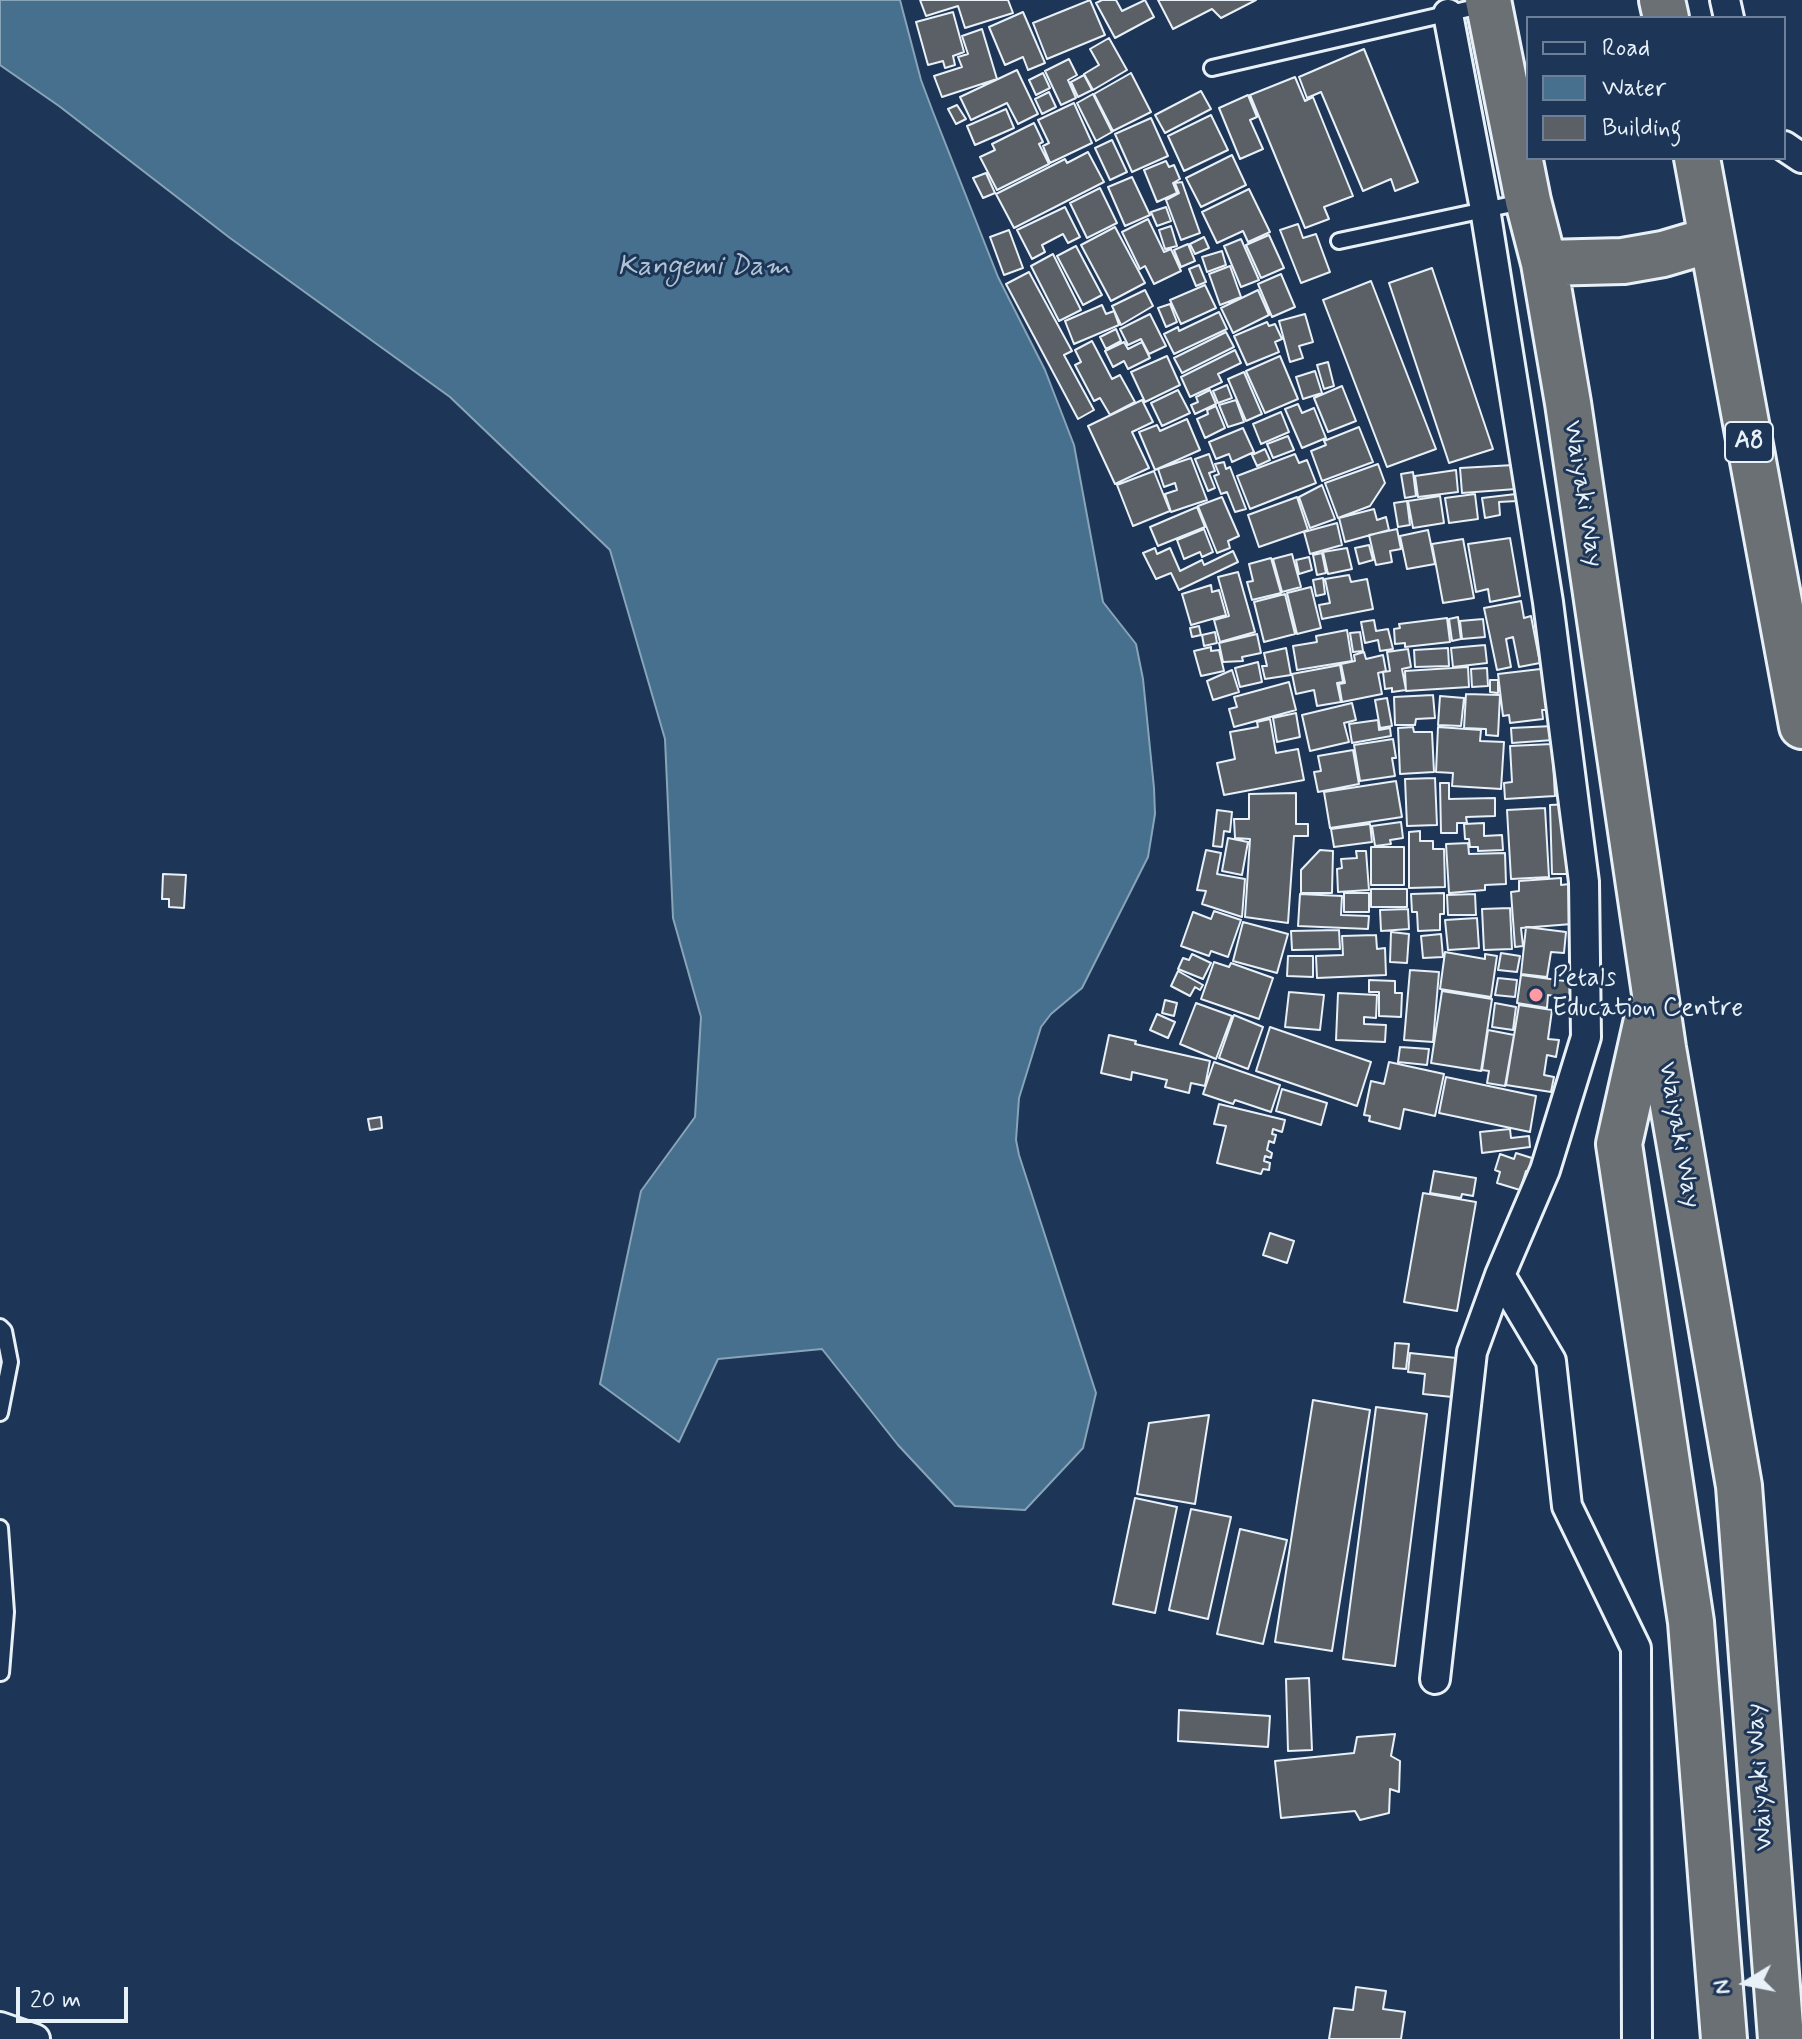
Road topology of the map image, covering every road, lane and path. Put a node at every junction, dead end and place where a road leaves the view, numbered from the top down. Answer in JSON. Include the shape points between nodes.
{"nodes":[{"id":1,"x":1469,"y":4,"type":"edge"},
{"id":2,"x":1212,"y":68,"type":"dead end"},
{"id":3,"x":1697,"y":160,"type":"edge"},
{"id":4,"x":1528,"y":201,"type":"junction"},
{"id":5,"x":1485,"y":209,"type":"junction"},
{"id":6,"x":1710,"y":240,"type":"junction"},
{"id":7,"x":1339,"y":241,"type":"dead end"},
{"id":8,"x":1544,"y":263,"type":"junction"},
{"id":9,"x":1802,"y":726,"type":"edge"},
{"id":10,"x":1654,"y":990,"type":"junction"},
{"id":11,"x":1500,"y":1275,"type":"junction"},
{"id":12,"x":0,"y":1327,"type":"edge"},
{"id":13,"x":0,"y":1413,"type":"edge"},
{"id":14,"x":0,"y":1528,"type":"edge"},
{"id":15,"x":1,"y":1673,"type":"edge"},
{"id":16,"x":1435,"y":1679,"type":"dead end"},
{"id":17,"x":0,"y":2027,"type":"edge"},
{"id":18,"x":35,"y":2039,"type":"edge"},
{"id":19,"x":1637,"y":2039,"type":"edge"},
{"id":20,"x":1724,"y":2039,"type":"edge"},
{"id":21,"x":1781,"y":2039,"type":"edge"}],
"edges":[{"from":1,"to":2,"type":"lane"},
{"from":1,"to":4,"type":"highway","name":"Waiyaki Way"},
{"from":1,"to":5,"type":"street"},
{"from":3,"to":6,"type":"highway","number":"A8"},
{"from":4,"to":5,"type":"lane"},
{"from":4,"to":8,"type":"highway","name":"Waiyaki Way"},
{"from":5,"to":7,"type":"lane"},
{"from":5,"to":11,"type":"street","via":[[1548,602],[1584,882],[1586,1037],[1545,1170]]},
{"from":6,"to":8,"type":"highway","via":[[1623,261]]},
{"from":6,"to":9,"type":"highway","number":"A8"},
{"from":8,"to":10,"type":"highway","name":"Waiyaki Way"},
{"from":10,"to":20,"type":"highway","via":[[1619,1144],[1691,1622]]},
{"from":10,"to":21,"type":"highway","name":"Waiyaki Way","via":[[1739,1486]]},
{"from":11,"to":16,"type":"street","via":[[1472,1352]]},
{"from":11,"to":19,"type":"street","via":[[1551,1361],[1567,1506],[1636,1648]]},
{"from":12,"to":13,"type":"lane","via":[[10,1362]]},
{"from":14,"to":15,"type":"lane","via":[[6,1612]]},
{"from":17,"to":18,"type":"street"}]}
